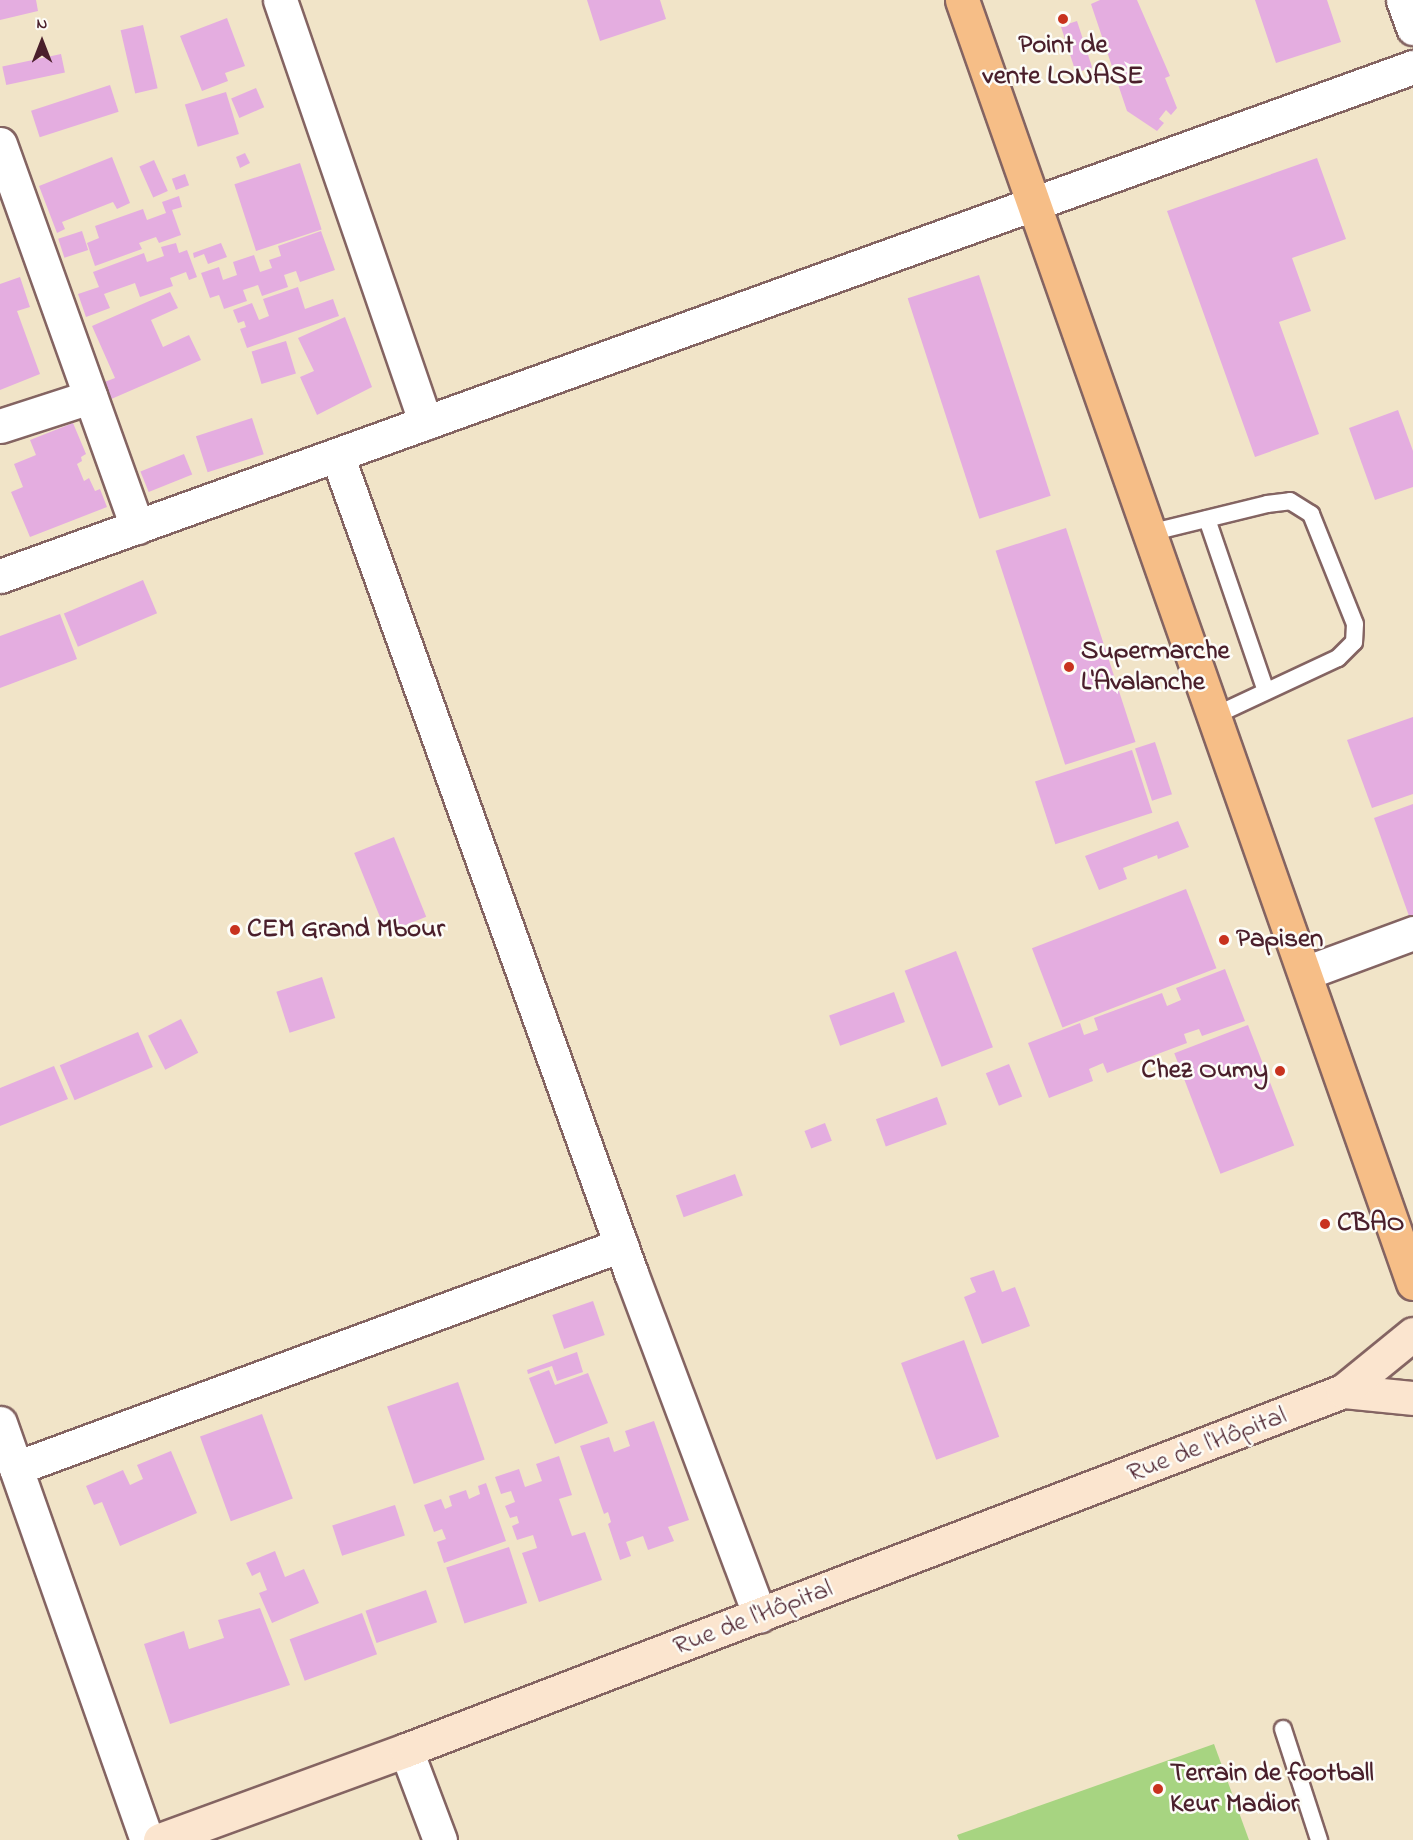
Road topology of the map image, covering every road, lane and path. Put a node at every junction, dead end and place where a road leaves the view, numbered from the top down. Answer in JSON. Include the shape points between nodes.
{"nodes":[{"id":1,"x":280,"y":0,"type":"edge"},
{"id":2,"x":962,"y":0,"type":"edge"},
{"id":3,"x":1403,"y":0,"type":"edge"},
{"id":4,"x":1413,"y":28,"type":"edge"},
{"id":5,"x":1413,"y":67,"type":"edge"},
{"id":6,"x":0,"y":144,"type":"edge"},
{"id":7,"x":1034,"y":204,"type":"junction"},
{"id":8,"x":90,"y":397,"type":"junction"},
{"id":9,"x":426,"y":423,"type":"junction"},
{"id":10,"x":0,"y":426,"type":"edge"},
{"id":11,"x":337,"y":455,"type":"junction"},
{"id":12,"x":1207,"y":519,"type":"junction"},
{"id":13,"x":137,"y":527,"type":"junction"},
{"id":14,"x":1149,"y":533,"type":"junction"},
{"id":15,"x":0,"y":576,"type":"edge"},
{"id":16,"x":1266,"y":691,"type":"junction"},
{"id":17,"x":1214,"y":716,"type":"junction"},
{"id":18,"x":1413,"y":933,"type":"edge"},
{"id":19,"x":1305,"y":973,"type":"junction"},
{"id":20,"x":621,"y":1245,"type":"junction"},
{"id":21,"x":1413,"y":1283,"type":"edge"},
{"id":22,"x":1413,"y":1334,"type":"edge"},
{"id":23,"x":1343,"y":1391,"type":"junction"},
{"id":24,"x":1413,"y":1398,"type":"edge"},
{"id":25,"x":0,"y":1423,"type":"edge"},
{"id":26,"x":16,"y":1468,"type":"junction"},
{"id":27,"x":760,"y":1616,"type":"junction"},
{"id":28,"x":1283,"y":1729,"type":"dead end"},
{"id":29,"x":406,"y":1750,"type":"junction"},
{"id":30,"x":147,"y":1840,"type":"edge"},
{"id":31,"x":160,"y":1840,"type":"edge"},
{"id":32,"x":440,"y":1840,"type":"edge"},
{"id":33,"x":1319,"y":1840,"type":"edge"}],
"edges":[{"from":1,"to":9,"type":"street"},
{"from":2,"to":7,"type":"highway"},
{"from":3,"to":4,"type":"street"},
{"from":5,"to":7,"type":"street"},
{"from":6,"to":8,"type":"street"},
{"from":7,"to":9,"type":"street"},
{"from":7,"to":14,"type":"highway"},
{"from":8,"to":10,"type":"street"},
{"from":8,"to":13,"type":"street"},
{"from":9,"to":11,"type":"street"},
{"from":11,"to":13,"type":"street"},
{"from":11,"to":20,"type":"street"},
{"from":12,"to":14,"type":"lane"},
{"from":12,"to":16,"type":"lane"},
{"from":12,"to":16,"type":"lane","via":[[1290,501],[1311,514],[1355,624],[1354,642],[1338,658]]},
{"from":13,"to":15,"type":"street"},
{"from":14,"to":17,"type":"highway"},
{"from":16,"to":17,"type":"lane"},
{"from":17,"to":19,"type":"highway"},
{"from":18,"to":19,"type":"street"},
{"from":19,"to":21,"type":"highway"},
{"from":20,"to":26,"type":"street"},
{"from":20,"to":27,"type":"street"},
{"from":22,"to":23,"type":"main road"},
{"from":23,"to":24,"type":"main road"},
{"from":23,"to":27,"type":"main road","name":"Rue de l'Hôpital"},
{"from":25,"to":26,"type":"street"},
{"from":26,"to":30,"type":"street"},
{"from":27,"to":29,"type":"main road","name":"Rue de l'Hôpital"},
{"from":28,"to":33,"type":"lane"},
{"from":29,"to":31,"type":"main road","name":"Rue de l'Hôpital"},
{"from":29,"to":32,"type":"street"}]}
